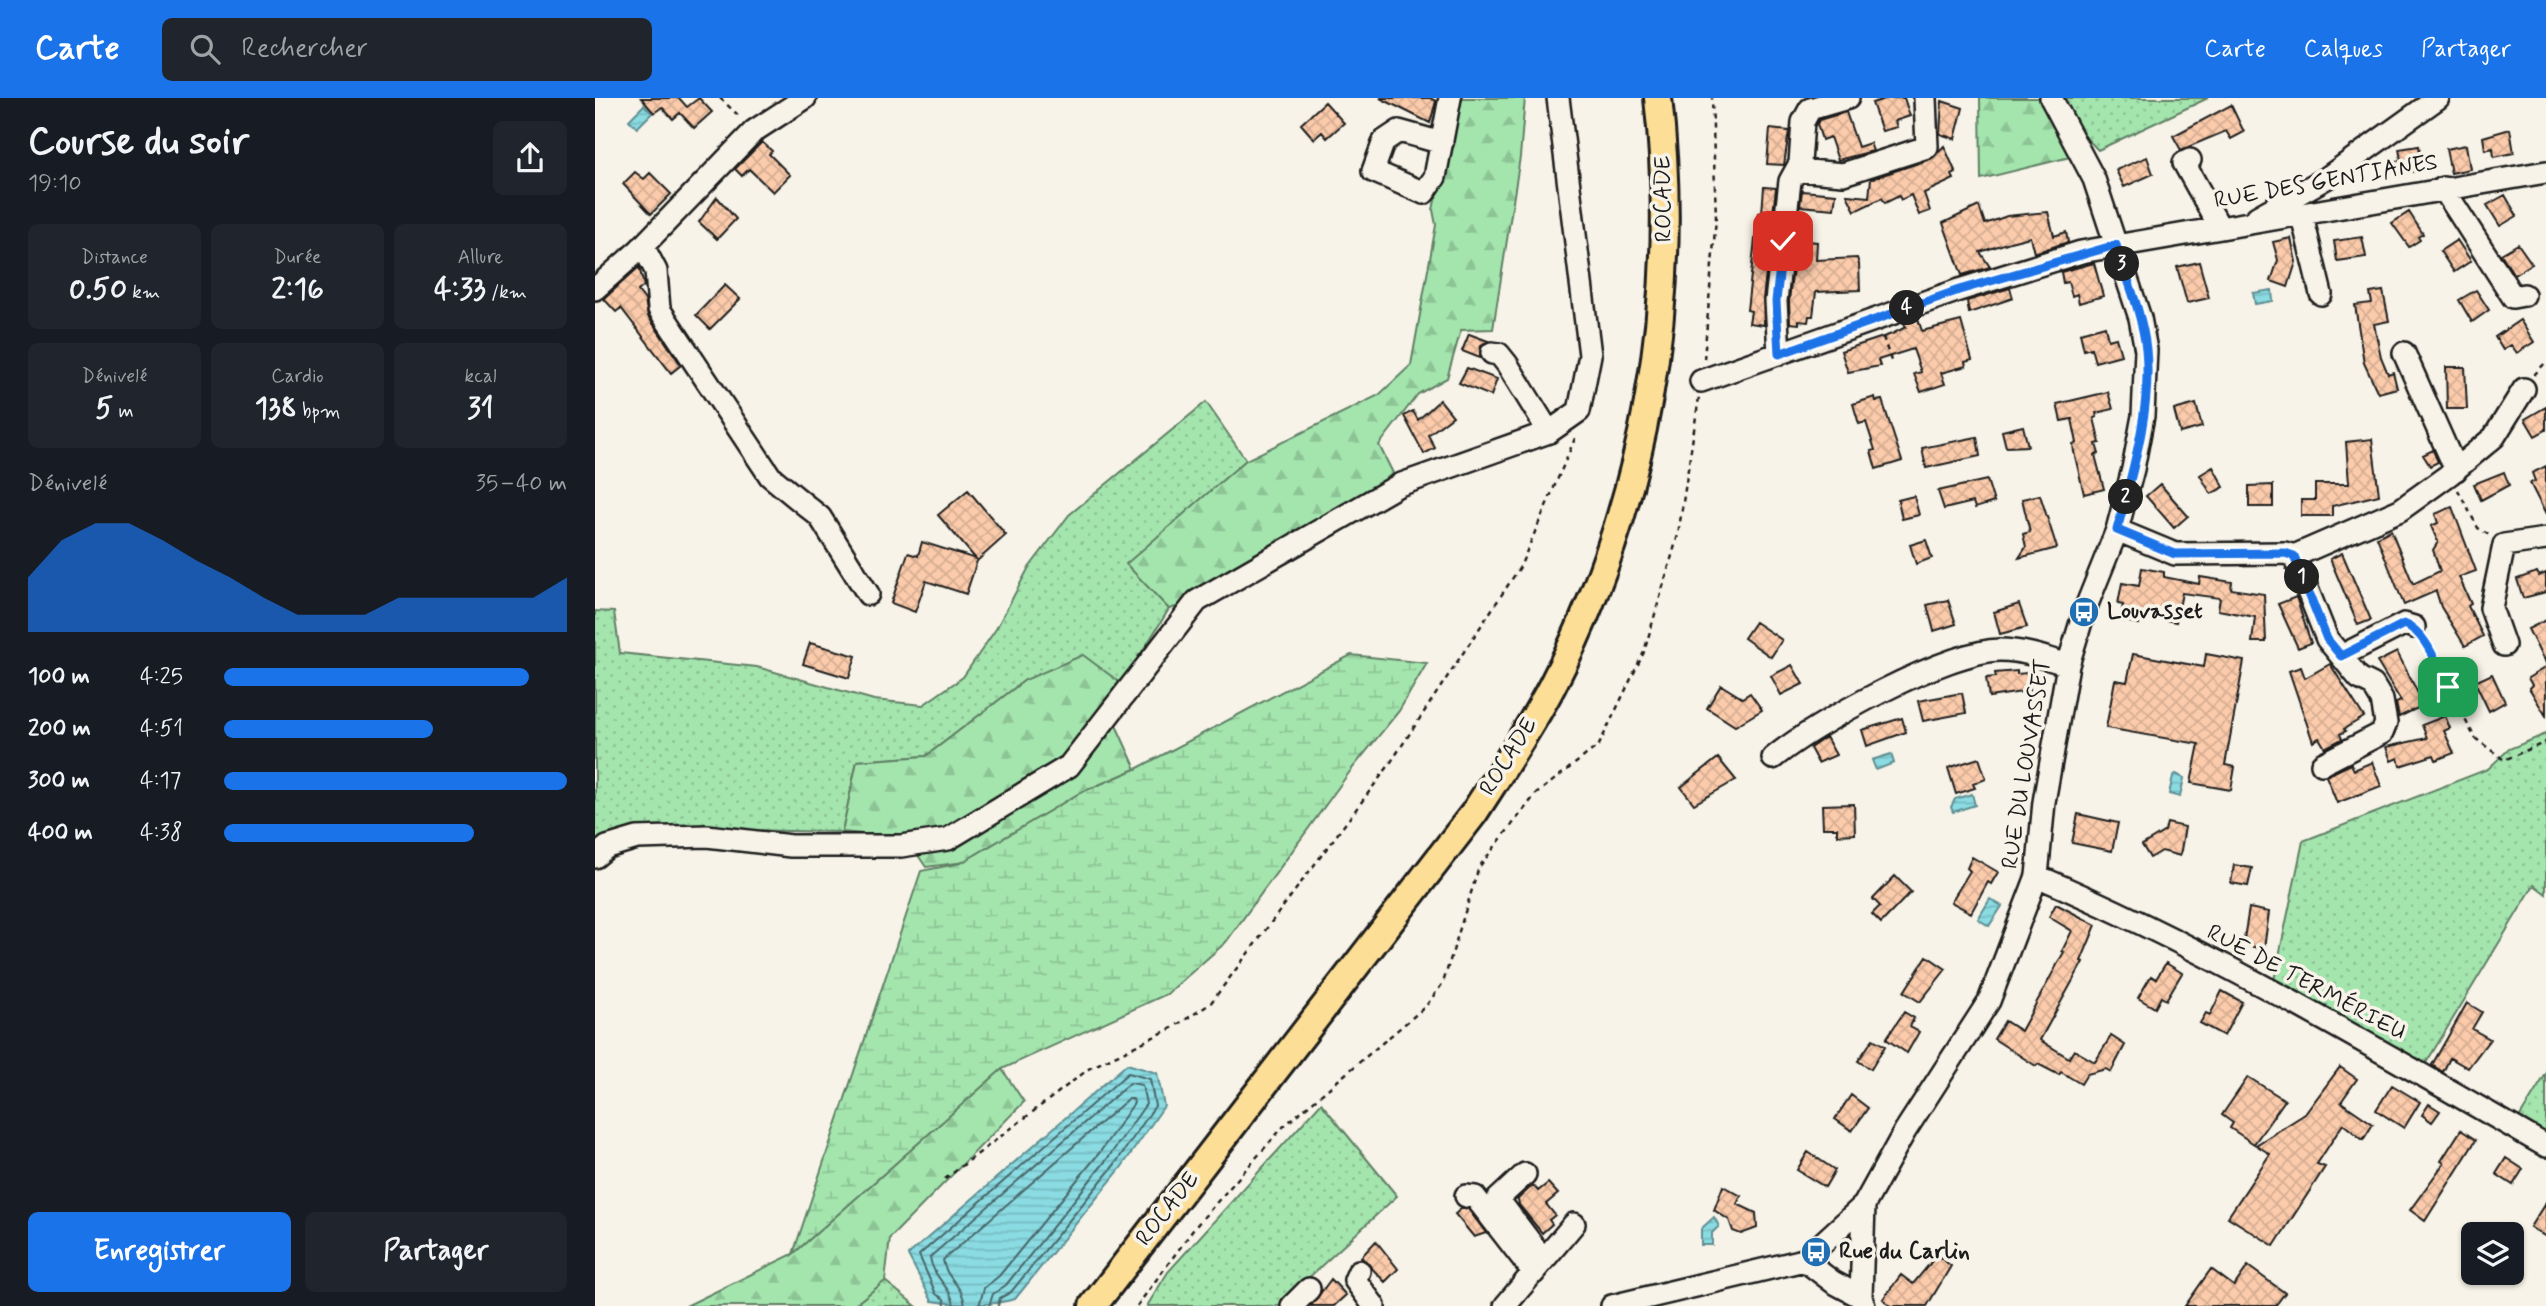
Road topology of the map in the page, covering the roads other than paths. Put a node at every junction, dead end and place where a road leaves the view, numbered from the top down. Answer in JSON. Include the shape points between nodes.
{"nodes":[{"id":1,"x":805,"y":98,"type":"edge"},
{"id":2,"x":1450,"y":98,"type":"edge"},
{"id":3,"x":1558,"y":98,"type":"edge"},
{"id":4,"x":1658,"y":98,"type":"edge"},
{"id":5,"x":1848,"y":98,"type":"edge"},
{"id":6,"x":1925,"y":98,"type":"edge"},
{"id":7,"x":2051,"y":98,"type":"edge"},
{"id":8,"x":2438,"y":98,"type":"edge"},
{"id":9,"x":1441,"y":143,"type":"dead end"},
{"id":10,"x":2190,"y":160,"type":"dead end"},
{"id":11,"x":1797,"y":170,"type":"junction"},
{"id":12,"x":2546,"y":172,"type":"edge"},
{"id":13,"x":2443,"y":188,"type":"junction"},
{"id":14,"x":2302,"y":216,"type":"junction"},
{"id":15,"x":2243,"y":225,"type":"junction"},
{"id":16,"x":2220,"y":228,"type":"junction"},
{"id":17,"x":2116,"y":245,"type":"junction"},
{"id":18,"x":643,"y":246,"type":"junction"},
{"id":19,"x":595,"y":289,"type":"edge"},
{"id":20,"x":2321,"y":294,"type":"dead end"},
{"id":21,"x":2524,"y":295,"type":"dead end"},
{"id":22,"x":2404,"y":352,"type":"dead end"},
{"id":23,"x":1492,"y":353,"type":"dead end"},
{"id":24,"x":1779,"y":354,"type":"junction"},
{"id":25,"x":1701,"y":381,"type":"dead end"},
{"id":26,"x":2524,"y":389,"type":"dead end"},
{"id":27,"x":1549,"y":432,"type":"junction"},
{"id":28,"x":2453,"y":472,"type":"junction"},
{"id":29,"x":2117,"y":530,"type":"junction"},
{"id":30,"x":2546,"y":539,"type":"edge"},
{"id":31,"x":2294,"y":556,"type":"junction"},
{"id":32,"x":867,"y":594,"type":"dead end"},
{"id":33,"x":2414,"y":627,"type":"road end"},
{"id":34,"x":2504,"y":645,"type":"dead end"},
{"id":35,"x":2341,"y":656,"type":"junction"},
{"id":36,"x":2068,"y":666,"type":"junction"},
{"id":37,"x":1773,"y":758,"type":"dead end"},
{"id":38,"x":2322,"y":764,"type":"dead end"},
{"id":39,"x":595,"y":857,"type":"edge"},
{"id":40,"x":2037,"y":876,"type":"junction"},
{"id":41,"x":2546,"y":1146,"type":"edge"},
{"id":42,"x":1525,"y":1174,"type":"dead end"},
{"id":43,"x":1466,"y":1196,"type":"dead end"},
{"id":44,"x":1864,"y":1205,"type":"junction"},
{"id":45,"x":1574,"y":1224,"type":"dead end"},
{"id":46,"x":1804,"y":1260,"type":"junction"},
{"id":47,"x":1539,"y":1266,"type":"junction"},
{"id":48,"x":1359,"y":1271,"type":"dead end"},
{"id":49,"x":1310,"y":1289,"type":"dead end"},
{"id":50,"x":1863,"y":1302,"type":"edge"},
{"id":51,"x":1093,"y":1306,"type":"edge"},
{"id":52,"x":1292,"y":1306,"type":"edge"},
{"id":53,"x":1374,"y":1306,"type":"edge"},
{"id":54,"x":1505,"y":1306,"type":"edge"},
{"id":55,"x":1612,"y":1306,"type":"edge"}],
"edges":[{"from":1,"to":18,"type":"street","via":[[754,131]]},
{"from":2,"to":9,"type":"street"},
{"from":3,"to":27,"type":"street","via":[[1590,355],[1579,411]]},
{"from":4,"to":51,"type":"main road","name":"ROCADE","via":[[1665,259],[1651,387],[1624,508],[1579,629],[1523,737],[1474,813]]},
{"from":5,"to":11,"type":"street","via":[[1805,114]]},
{"from":6,"to":11,"type":"street","via":[[1927,147],[1843,174]]},
{"from":7,"to":17,"type":"street","name":"RUE DU LOUVASSET","via":[[2094,179]]},
{"from":8,"to":15,"type":"street","via":[[2328,177]]},
{"from":10,"to":16,"type":"street","via":[[2184,163]]},
{"from":11,"to":24,"type":"street","via":[[1790,181],[1776,301]]},
{"from":12,"to":13,"type":"street","name":"RUE DES GENTIANES"},
{"from":13,"to":14,"type":"street","name":"RUE DES GENTIANES"},
{"from":13,"to":21,"type":"street","via":[[2513,297]]},
{"from":14,"to":15,"type":"street","name":"RUE DES GENTIANES"},
{"from":14,"to":20,"type":"street"},
{"from":15,"to":16,"type":"street","name":"RUE DES GENTIANES"},
{"from":16,"to":17,"type":"street","name":"RUE DES GENTIANES"},
{"from":17,"to":24,"type":"street","name":"RUE DES GENTIANES","via":[[1983,282]]},
{"from":17,"to":29,"type":"street","name":"RUE DU LOUVASSET","via":[[2146,350],[2146,384],[2133,469]]},
{"from":18,"to":19,"type":"street"},
{"from":18,"to":32,"type":"street","via":[[656,271],[659,309],[770,476],[820,517]]},
{"from":22,"to":28,"type":"street"},
{"from":23,"to":27,"type":"street","via":[[1507,364]]},
{"from":24,"to":25,"type":"street","name":"RUE DES GENTIANES"},
{"from":26,"to":28,"type":"street","via":[[2494,437]]},
{"from":27,"to":39,"type":"street","via":[[1399,485],[1197,601],[1069,766],[948,839],[901,846],[791,846],[707,836],[637,838],[607,847]]},
{"from":28,"to":31,"type":"street","via":[[2400,510]]},
{"from":29,"to":31,"type":"street","via":[[2175,554]]},
{"from":29,"to":36,"type":"street","name":"RUE DU LOUVASSET"},
{"from":30,"to":34,"type":"street","via":[[2504,545],[2491,608]]},
{"from":31,"to":35,"type":"street","via":[[2327,639]]},
{"from":33,"to":35,"type":"street","via":[[2404,624]]},
{"from":35,"to":38,"type":"street","via":[[2359,678],[2373,685],[2382,700],[2386,723],[2382,733]]},
{"from":36,"to":37,"type":"street","via":[[2031,653],[1967,654],[1842,712]]},
{"from":36,"to":40,"type":"street","name":"RUE DU LOUVASSET","via":[[2044,802]]},
{"from":40,"to":41,"type":"street","name":"RUE DE TERMÉRIEU","via":[[2074,890],[2287,1000]]},
{"from":40,"to":44,"type":"street","name":"RUE DU LOUVASSET","via":[[1989,1001],[1905,1130]]},
{"from":42,"to":47,"type":"street","via":[[1498,1199]]},
{"from":43,"to":47,"type":"street","via":[[1475,1197]]},
{"from":44,"to":46,"type":"street"},
{"from":44,"to":50,"type":"street","name":"RUE DU LOUVASSET"},
{"from":45,"to":47,"type":"street"},
{"from":46,"to":50,"type":"street"},
{"from":46,"to":55,"type":"street"},
{"from":47,"to":54,"type":"street"},
{"from":48,"to":53,"type":"street","via":[[1355,1280]]},
{"from":49,"to":52,"type":"street"}]}
